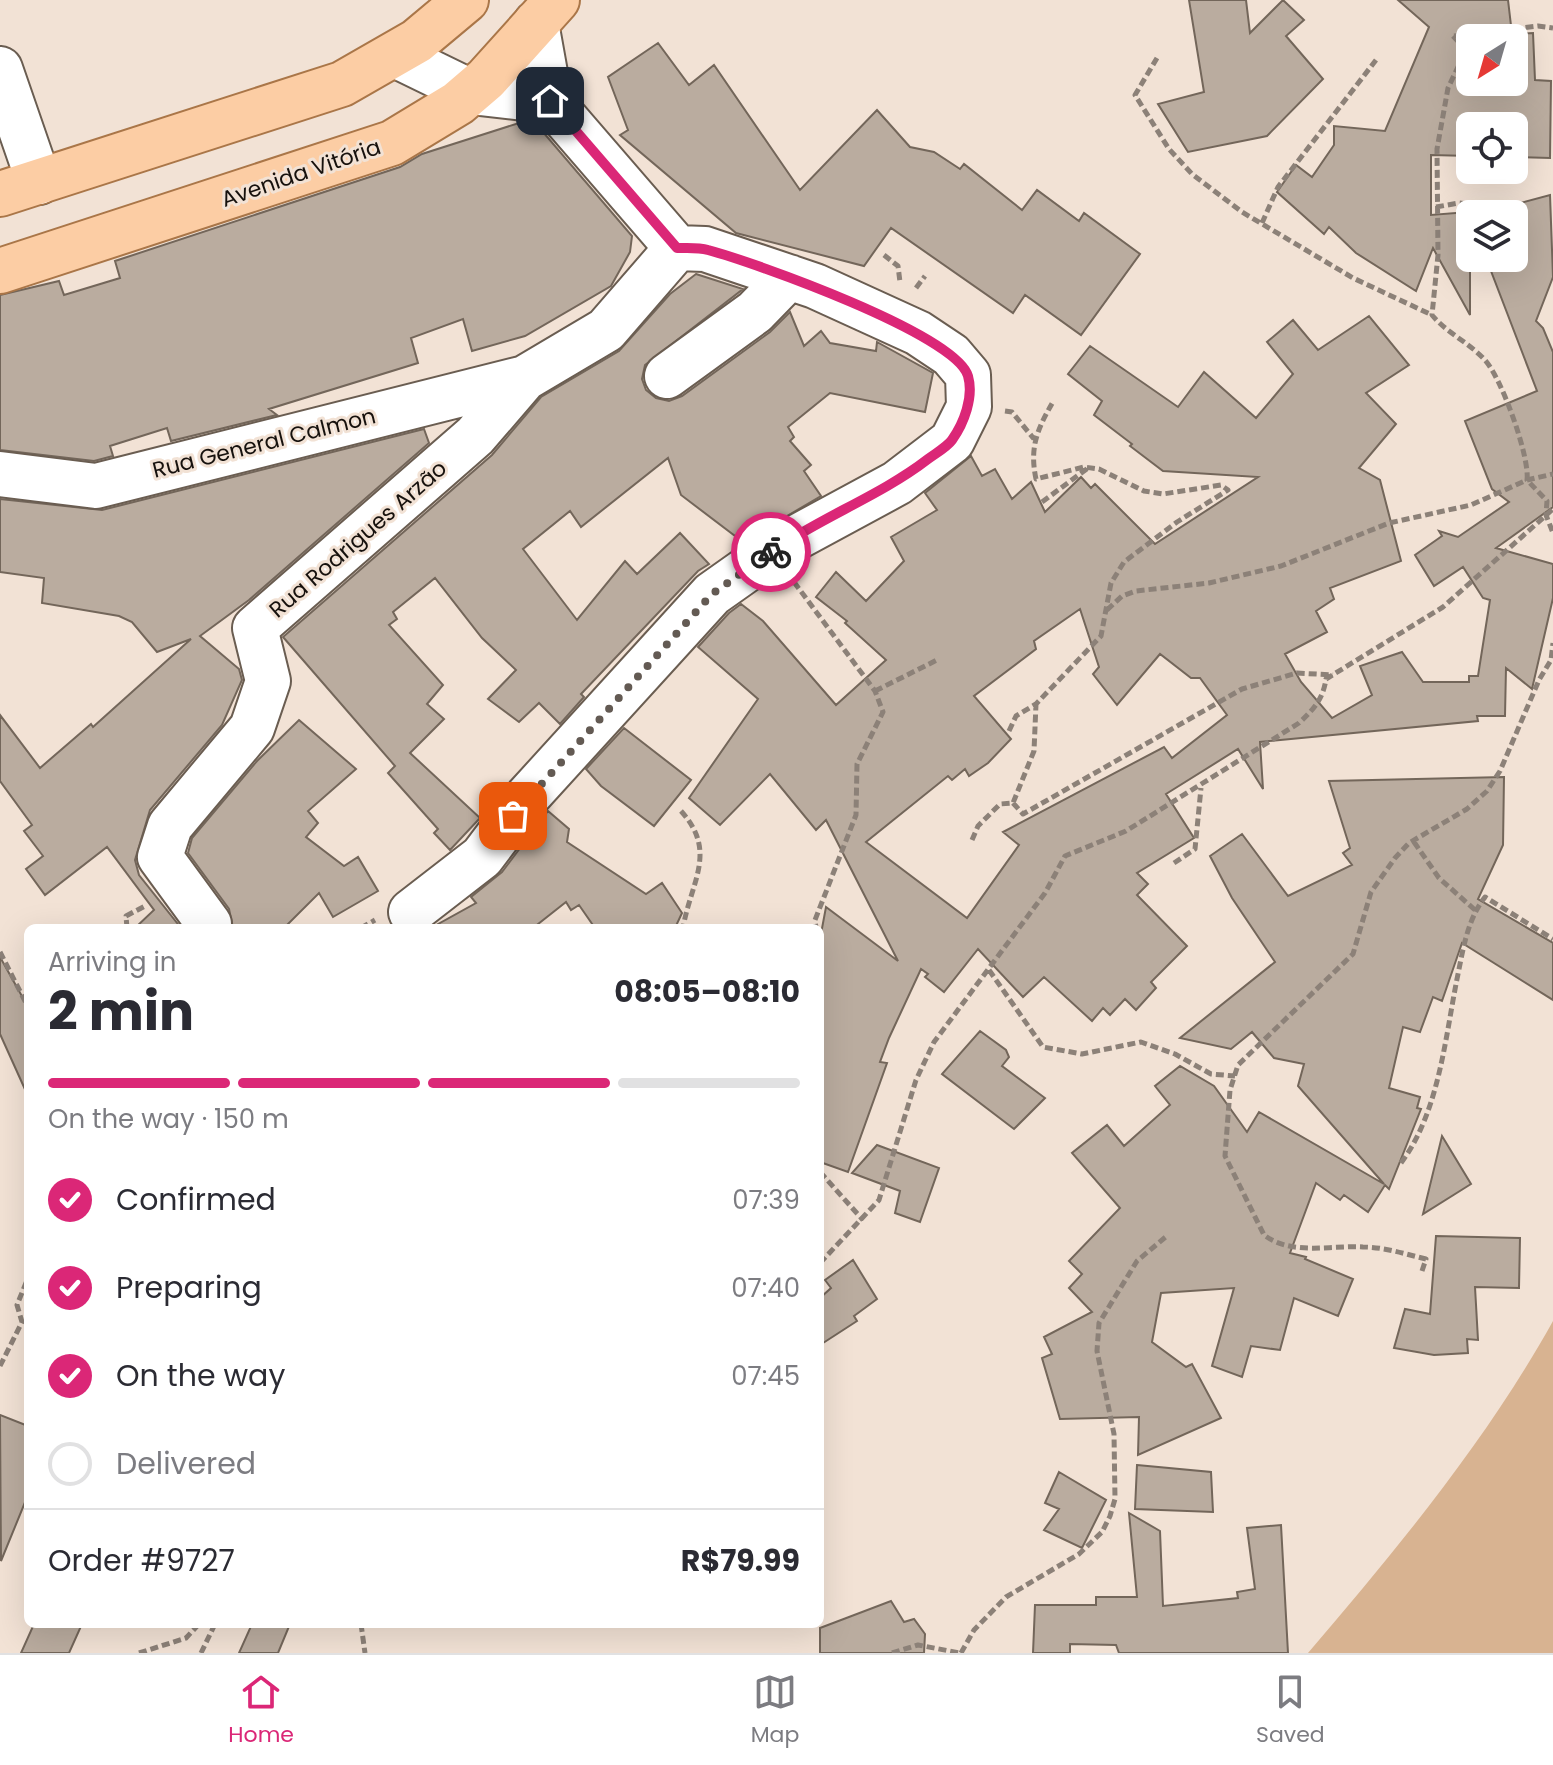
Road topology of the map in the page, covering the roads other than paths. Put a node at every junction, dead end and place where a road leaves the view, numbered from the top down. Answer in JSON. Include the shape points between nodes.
{"nodes":[{"id":1,"x":466,"y":0,"type":"edge"},
{"id":2,"x":547,"y":12,"type":"edge"},
{"id":3,"x":395,"y":55,"type":"junction"},
{"id":4,"x":0,"y":69,"type":"edge"},
{"id":5,"x":471,"y":92,"type":"junction"},
{"id":6,"x":550,"y":101,"type":"junction"},
{"id":7,"x":19,"y":188,"type":"edge"},
{"id":8,"x":677,"y":248,"type":"junction"},
{"id":9,"x":0,"y":271,"type":"edge"},
{"id":10,"x":789,"y":277,"type":"junction"},
{"id":11,"x":667,"y":376,"type":"dead end"},
{"id":12,"x":525,"y":378,"type":"junction"},
{"id":13,"x":438,"y":400,"type":"junction"},
{"id":14,"x":475,"y":436,"type":"junction"},
{"id":15,"x":0,"y":474,"type":"edge"},
{"id":16,"x":411,"y":912,"type":"dead end"},
{"id":17,"x":209,"y":924,"type":"dead end"}],
"edges":[{"from":1,"to":3,"type":"main road"},
{"from":2,"to":5,"type":"main road","name":"Avenida Vitória"},
{"from":2,"to":6,"type":"street"},
{"from":3,"to":5,"type":"street"},
{"from":3,"to":7,"type":"main road","via":[[342,84]]},
{"from":4,"to":7,"type":"street"},
{"from":5,"to":6,"type":"street"},
{"from":5,"to":9,"type":"main road","name":"Avenida Vitória","via":[[426,124],[357,157]]},
{"from":6,"to":8,"type":"street"},
{"from":8,"to":10,"type":"street","via":[[705,249]]},
{"from":8,"to":12,"type":"street","name":"Rua Rodrigues Arzão","via":[[606,330]]},
{"from":10,"to":11,"type":"street","via":[[755,312]]},
{"from":10,"to":16,"type":"street","via":[[918,333],[951,355],[968,375],[969,407],[952,441],[897,483],[777,548],[712,594],[528,796],[482,857]]},
{"from":12,"to":13,"type":"street","name":"Rua General Calmon"},
{"from":12,"to":14,"type":"street","name":"Rua Rodrigues Arzão"},
{"from":13,"to":14,"type":"street"},
{"from":13,"to":15,"type":"street","name":"Rua General Calmon","via":[[96,486]]},
{"from":14,"to":17,"type":"street","name":"Rua Rodrigues Arzão","via":[[255,628],[268,681],[252,728],[170,826],[160,857]]}]}
